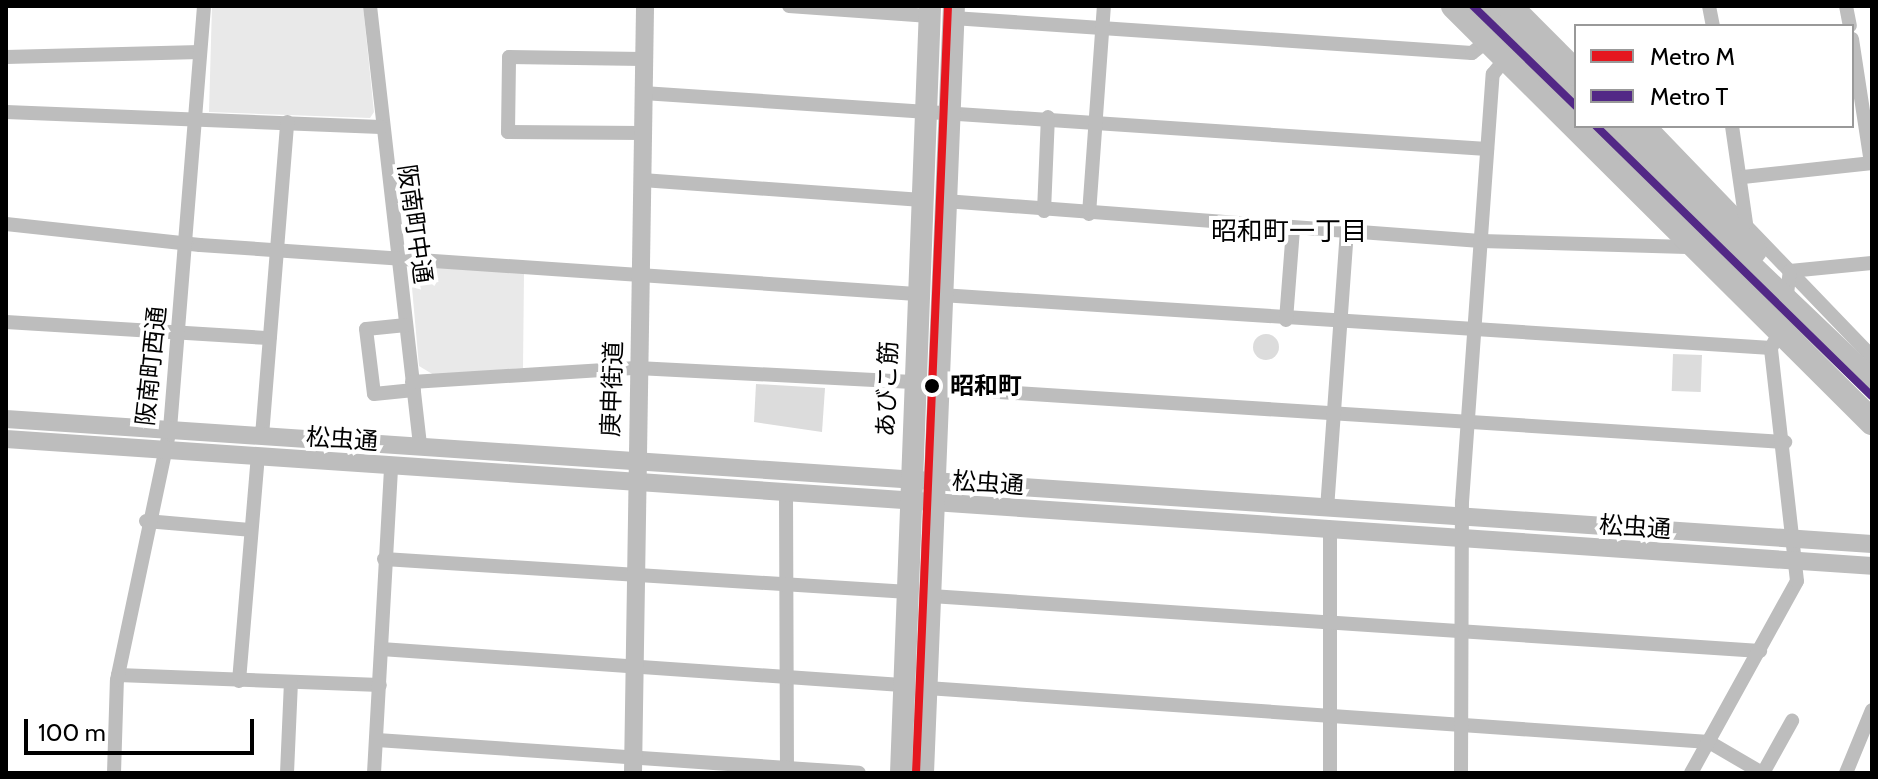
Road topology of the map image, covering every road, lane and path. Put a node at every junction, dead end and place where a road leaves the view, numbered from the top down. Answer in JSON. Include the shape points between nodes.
{"nodes":[{"id":1,"x":204,"y":6,"type":"edge"},
{"id":2,"x":370,"y":6,"type":"edge"},
{"id":3,"x":645,"y":6,"type":"edge"},
{"id":4,"x":789,"y":6,"type":"edge"},
{"id":5,"x":1104,"y":6,"type":"edge"},
{"id":6,"x":1444,"y":6,"type":"edge"},
{"id":7,"x":1454,"y":6,"type":"edge"},
{"id":8,"x":1482,"y":6,"type":"edge"},
{"id":9,"x":1509,"y":6,"type":"edge"},
{"id":10,"x":1521,"y":6,"type":"edge"},
{"id":11,"x":930,"y":11,"type":"edge"},
{"id":12,"x":954,"y":12,"type":"edge"},
{"id":13,"x":1102,"y":32,"type":"junction"},
{"id":14,"x":1483,"y":44,"type":"junction"},
{"id":15,"x":200,"y":52,"type":"junction"},
{"id":16,"x":1574,"y":53,"type":"edge"},
{"id":17,"x":6,"y":57,"type":"edge"},
{"id":18,"x":643,"y":59,"type":"junction"},
{"id":19,"x":1854,"y":63,"type":"edge"},
{"id":20,"x":1501,"y":64,"type":"junction"},
{"id":21,"x":1574,"y":71,"type":"edge"},
{"id":22,"x":643,"y":93,"type":"junction"},
{"id":23,"x":1574,"y":98,"type":"edge"},
{"id":24,"x":936,"y":110,"type":"junction"},
{"id":25,"x":6,"y":112,"type":"edge"},
{"id":26,"x":1048,"y":117,"type":"junction"},
{"id":27,"x":195,"y":118,"type":"junction"},
{"id":28,"x":1095,"y":120,"type":"junction"},
{"id":29,"x":287,"y":122,"type":"junction"},
{"id":30,"x":1574,"y":125,"type":"edge"},
{"id":31,"x":381,"y":127,"type":"junction"},
{"id":32,"x":1577,"y":128,"type":"edge"},
{"id":33,"x":1605,"y":128,"type":"edge"},
{"id":34,"x":1632,"y":128,"type":"edge"},
{"id":35,"x":1652,"y":128,"type":"edge"},
{"id":36,"x":1732,"y":128,"type":"edge"},
{"id":37,"x":643,"y":133,"type":"junction"},
{"id":38,"x":1487,"y":149,"type":"junction"},
{"id":39,"x":1872,"y":163,"type":"edge"},
{"id":40,"x":1743,"y":177,"type":"junction"},
{"id":41,"x":642,"y":180,"type":"junction"},
{"id":42,"x":933,"y":201,"type":"junction"},
{"id":43,"x":1044,"y":211,"type":"junction"},
{"id":44,"x":1089,"y":214,"type":"junction"},
{"id":45,"x":1746,"y":223,"type":"junction"},
{"id":46,"x":6,"y":224,"type":"edge"},
{"id":47,"x":1293,"y":228,"type":"junction"},
{"id":48,"x":1347,"y":232,"type":"junction"},
{"id":49,"x":185,"y":239,"type":"junction"},
{"id":50,"x":1481,"y":241,"type":"junction"},
{"id":51,"x":1687,"y":247,"type":"junction"},
{"id":52,"x":278,"y":248,"type":"junction"},
{"id":53,"x":397,"y":259,"type":"junction"},
{"id":54,"x":1872,"y":263,"type":"edge"},
{"id":55,"x":1786,"y":266,"type":"junction"},
{"id":56,"x":639,"y":273,"type":"junction"},
{"id":57,"x":916,"y":294,"type":"junction"},
{"id":58,"x":941,"y":295,"type":"junction"},
{"id":59,"x":1286,"y":320,"type":"junction"},
{"id":60,"x":6,"y":322,"type":"edge"},
{"id":61,"x":1340,"y":324,"type":"junction"},
{"id":62,"x":1767,"y":324,"type":"junction"},
{"id":63,"x":406,"y":325,"type":"junction"},
{"id":64,"x":177,"y":330,"type":"junction"},
{"id":65,"x":1476,"y":333,"type":"junction"},
{"id":66,"x":270,"y":338,"type":"junction"},
{"id":67,"x":1829,"y":339,"type":"junction"},
{"id":68,"x":1776,"y":344,"type":"junction"},
{"id":69,"x":1872,"y":357,"type":"edge"},
{"id":70,"x":637,"y":368,"type":"junction"},
{"id":71,"x":913,"y":382,"type":"junction"},
{"id":72,"x":1872,"y":383,"type":"edge"},
{"id":73,"x":413,"y":386,"type":"junction"},
{"id":74,"x":936,"y":388,"type":"junction"},
{"id":75,"x":1333,"y":416,"type":"junction"},
{"id":76,"x":6,"y":419,"type":"edge"},
{"id":77,"x":1872,"y":422,"type":"edge"},
{"id":78,"x":1469,"y":426,"type":"junction"},
{"id":79,"x":170,"y":429,"type":"junction"},
{"id":80,"x":262,"y":436,"type":"junction"},
{"id":81,"x":6,"y":439,"type":"edge"},
{"id":82,"x":1872,"y":439,"type":"edge"},
{"id":83,"x":1785,"y":442,"type":"junction"},
{"id":84,"x":420,"y":447,"type":"junction"},
{"id":85,"x":160,"y":450,"type":"junction"},
{"id":86,"x":258,"y":456,"type":"junction"},
{"id":87,"x":633,"y":459,"type":"junction"},
{"id":88,"x":391,"y":467,"type":"junction"},
{"id":89,"x":632,"y":480,"type":"junction"},
{"id":90,"x":922,"y":480,"type":"junction"},
{"id":91,"x":786,"y":492,"type":"junction"},
{"id":92,"x":922,"y":503,"type":"junction"},
{"id":93,"x":1327,"y":509,"type":"junction"},
{"id":94,"x":1462,"y":519,"type":"junction"},
{"id":95,"x":146,"y":521,"type":"junction"},
{"id":96,"x":250,"y":530,"type":"junction"},
{"id":97,"x":1330,"y":530,"type":"junction"},
{"id":98,"x":1798,"y":539,"type":"junction"},
{"id":99,"x":1461,"y":540,"type":"junction"},
{"id":100,"x":1872,"y":544,"type":"edge"},
{"id":101,"x":384,"y":559,"type":"junction"},
{"id":102,"x":1799,"y":562,"type":"junction"},
{"id":103,"x":1872,"y":566,"type":"edge"},
{"id":104,"x":631,"y":575,"type":"junction"},
{"id":105,"x":787,"y":584,"type":"junction"},
{"id":106,"x":909,"y":592,"type":"junction"},
{"id":107,"x":931,"y":596,"type":"junction"},
{"id":108,"x":1329,"y":623,"type":"junction"},
{"id":109,"x":1460,"y":633,"type":"junction"},
{"id":110,"x":381,"y":649,"type":"junction"},
{"id":111,"x":1760,"y":651,"type":"junction"},
{"id":112,"x":632,"y":666,"type":"junction"},
{"id":113,"x":118,"y":675,"type":"junction"},
{"id":114,"x":787,"y":677,"type":"junction"},
{"id":115,"x":239,"y":681,"type":"junction"},
{"id":116,"x":291,"y":683,"type":"junction"},
{"id":117,"x":380,"y":685,"type":"junction"},
{"id":118,"x":902,"y":685,"type":"junction"},
{"id":119,"x":927,"y":688,"type":"junction"},
{"id":120,"x":1872,"y":710,"type":"edge"},
{"id":121,"x":1330,"y":714,"type":"junction"},
{"id":122,"x":1792,"y":721,"type":"dead end"},
{"id":123,"x":1460,"y":724,"type":"junction"},
{"id":124,"x":377,"y":740,"type":"junction"},
{"id":125,"x":1709,"y":742,"type":"junction"},
{"id":126,"x":633,"y":766,"type":"edge"},
{"id":127,"x":787,"y":771,"type":"edge"},
{"id":128,"x":114,"y":773,"type":"edge"},
{"id":129,"x":287,"y":773,"type":"edge"},
{"id":130,"x":374,"y":773,"type":"edge"},
{"id":131,"x":859,"y":773,"type":"edge"},
{"id":132,"x":901,"y":773,"type":"edge"},
{"id":133,"x":923,"y":773,"type":"edge"},
{"id":134,"x":1330,"y":773,"type":"edge"},
{"id":135,"x":1461,"y":773,"type":"edge"},
{"id":136,"x":1691,"y":773,"type":"edge"},
{"id":137,"x":1760,"y":773,"type":"edge"},
{"id":138,"x":1846,"y":773,"type":"edge"}],
"edges":[{"from":1,"to":15,"type":"street","name":"阪南町西通"},
{"from":2,"to":31,"type":"street","name":"阪南町中通"},
{"from":3,"to":18,"type":"street","name":"庚申街道"},
{"from":4,"to":11,"type":"street"},
{"from":5,"to":13,"type":"street"},
{"from":6,"to":14,"type":"street"},
{"from":7,"to":30,"type":"highway"},
{"from":8,"to":23,"type":"highway"},
{"from":9,"to":21,"type":"highway"},
{"from":10,"to":16,"type":"street"},
{"from":11,"to":24,"type":"main road","name":"あびこ筋"},
{"from":12,"to":13,"type":"street"},
{"from":12,"to":24,"type":"main road","name":"あびこ筋"},
{"from":13,"to":14,"type":"street","via":[[1472,53]]},
{"from":13,"to":28,"type":"street"},
{"from":14,"to":20,"type":"street"},
{"from":15,"to":17,"type":"street"},
{"from":15,"to":27,"type":"street","name":"阪南町西通"},
{"from":18,"to":22,"type":"street","name":"庚申街道"},
{"from":18,"to":37,"type":"street","via":[[509,57],[508,132]]},
{"from":19,"to":39,"type":"street"},
{"from":20,"to":38,"type":"street","via":[[1493,74]]},
{"from":20,"to":51,"type":"street"},
{"from":22,"to":24,"type":"street"},
{"from":22,"to":37,"type":"street","name":"庚申街道"},
{"from":24,"to":26,"type":"street"},
{"from":24,"to":42,"type":"main road","name":"あびこ筋"},
{"from":25,"to":27,"type":"street"},
{"from":26,"to":28,"type":"street"},
{"from":26,"to":43,"type":"street"},
{"from":27,"to":29,"type":"street"},
{"from":27,"to":49,"type":"street","name":"阪南町西通"},
{"from":28,"to":38,"type":"street"},
{"from":28,"to":44,"type":"street"},
{"from":29,"to":31,"type":"street"},
{"from":29,"to":52,"type":"street"},
{"from":31,"to":53,"type":"street","name":"阪南町中通"},
{"from":32,"to":77,"type":"highway"},
{"from":33,"to":67,"type":"highway"},
{"from":34,"to":67,"type":"highway","via":[[1780,278]]},
{"from":35,"to":45,"type":"street"},
{"from":36,"to":40,"type":"street"},
{"from":37,"to":41,"type":"street","name":"庚申街道"},
{"from":38,"to":50,"type":"street"},
{"from":39,"to":40,"type":"street"},
{"from":40,"to":45,"type":"street"},
{"from":41,"to":42,"type":"street"},
{"from":41,"to":56,"type":"street","name":"庚申街道"},
{"from":42,"to":43,"type":"street"},
{"from":42,"to":57,"type":"main road","name":"あびこ筋"},
{"from":42,"to":58,"type":"main road","name":"あびこ筋"},
{"from":43,"to":44,"type":"street"},
{"from":44,"to":47,"type":"street"},
{"from":45,"to":55,"type":"street"},
{"from":46,"to":49,"type":"street"},
{"from":47,"to":48,"type":"street"},
{"from":47,"to":59,"type":"street"},
{"from":48,"to":50,"type":"street"},
{"from":48,"to":61,"type":"street"},
{"from":49,"to":52,"type":"street"},
{"from":49,"to":64,"type":"street","name":"阪南町西通"},
{"from":50,"to":51,"type":"street"},
{"from":50,"to":65,"type":"street"},
{"from":51,"to":62,"type":"street"},
{"from":52,"to":53,"type":"street"},
{"from":52,"to":66,"type":"street"},
{"from":53,"to":56,"type":"street"},
{"from":53,"to":63,"type":"street","name":"阪南町中通"},
{"from":54,"to":55,"type":"street"},
{"from":55,"to":62,"type":"street"},
{"from":55,"to":68,"type":"street"},
{"from":55,"to":69,"type":"street"},
{"from":56,"to":57,"type":"street"},
{"from":56,"to":70,"type":"street","name":"庚申街道"},
{"from":57,"to":71,"type":"main road","name":"あびこ筋"},
{"from":58,"to":59,"type":"street"},
{"from":58,"to":74,"type":"main road","name":"あびこ筋"},
{"from":59,"to":61,"type":"street"},
{"from":60,"to":64,"type":"street"},
{"from":61,"to":65,"type":"street"},
{"from":61,"to":75,"type":"street"},
{"from":62,"to":68,"type":"street"},
{"from":63,"to":73,"type":"street","name":"阪南町中通"},
{"from":63,"to":73,"type":"street","via":[[366,329],[370,368],[374,394]]},
{"from":64,"to":66,"type":"street"},
{"from":64,"to":79,"type":"street","name":"阪南町西通"},
{"from":65,"to":68,"type":"street"},
{"from":65,"to":78,"type":"street"},
{"from":66,"to":80,"type":"street"},
{"from":67,"to":72,"type":"highway"},
{"from":68,"to":82,"type":"street"},
{"from":68,"to":83,"type":"street"},
{"from":70,"to":71,"type":"street"},
{"from":70,"to":73,"type":"street"},
{"from":70,"to":87,"type":"street","name":"庚申街道"},
{"from":71,"to":90,"type":"main road","name":"あびこ筋"},
{"from":73,"to":84,"type":"street","name":"阪南町中通"},
{"from":74,"to":75,"type":"street"},
{"from":74,"to":90,"type":"main road","name":"あびこ筋"},
{"from":75,"to":78,"type":"street"},
{"from":75,"to":93,"type":"street"},
{"from":76,"to":79,"type":"street","name":"松虫通"},
{"from":78,"to":83,"type":"street"},
{"from":78,"to":94,"type":"street"},
{"from":79,"to":80,"type":"street","name":"松虫通"},
{"from":79,"to":85,"type":"street","name":"阪南町西通"},
{"from":80,"to":84,"type":"street","name":"松虫通"},
{"from":81,"to":85,"type":"street","name":"松虫通"},
{"from":83,"to":98,"type":"street"},
{"from":84,"to":87,"type":"street","name":"松虫通"},
{"from":85,"to":86,"type":"street","name":"松虫通"},
{"from":85,"to":95,"type":"street","name":"阪南町西通"},
{"from":86,"to":88,"type":"street","name":"松虫通"},
{"from":86,"to":96,"type":"street"},
{"from":87,"to":89,"type":"street","name":"庚申街道"},
{"from":87,"to":90,"type":"street","name":"松虫通"},
{"from":88,"to":89,"type":"street","name":"松虫通"},
{"from":88,"to":101,"type":"street"},
{"from":89,"to":91,"type":"street","name":"松虫通"},
{"from":89,"to":104,"type":"street","name":"庚申街道"},
{"from":90,"to":92,"type":"main road","name":"あびこ筋"},
{"from":90,"to":93,"type":"street","name":"松虫通"},
{"from":91,"to":92,"type":"street","name":"松虫通"},
{"from":91,"to":105,"type":"street"},
{"from":92,"to":97,"type":"street","name":"松虫通"},
{"from":92,"to":106,"type":"main road","name":"あびこ筋"},
{"from":92,"to":107,"type":"main road","name":"あびこ筋"},
{"from":93,"to":94,"type":"street","name":"松虫通"},
{"from":94,"to":98,"type":"street","name":"松虫通"},
{"from":94,"to":99,"type":"street"},
{"from":95,"to":96,"type":"street"},
{"from":95,"to":113,"type":"street","name":"阪南町西通"},
{"from":96,"to":115,"type":"street"},
{"from":97,"to":99,"type":"street","name":"松虫通"},
{"from":97,"to":108,"type":"street"},
{"from":98,"to":100,"type":"street","name":"松虫通"},
{"from":98,"to":102,"type":"street"},
{"from":99,"to":102,"type":"street","name":"松虫通"},
{"from":99,"to":109,"type":"street"},
{"from":101,"to":104,"type":"street"},
{"from":101,"to":110,"type":"street"},
{"from":102,"to":103,"type":"street","name":"松虫通"},
{"from":102,"to":111,"type":"street","via":[[1797,581]]},
{"from":104,"to":105,"type":"street"},
{"from":104,"to":112,"type":"street","name":"庚申街道"},
{"from":105,"to":106,"type":"street"},
{"from":105,"to":114,"type":"street"},
{"from":106,"to":118,"type":"main road","name":"あびこ筋"},
{"from":107,"to":108,"type":"street"},
{"from":107,"to":119,"type":"main road","name":"あびこ筋"},
{"from":108,"to":109,"type":"street"},
{"from":108,"to":121,"type":"street"},
{"from":109,"to":111,"type":"street"},
{"from":109,"to":123,"type":"street"},
{"from":110,"to":112,"type":"street"},
{"from":110,"to":117,"type":"street"},
{"from":111,"to":125,"type":"street"},
{"from":112,"to":114,"type":"street"},
{"from":112,"to":126,"type":"street","name":"庚申街道"},
{"from":113,"to":115,"type":"street"},
{"from":113,"to":128,"type":"street","name":"阪南町西通"},
{"from":114,"to":118,"type":"street"},
{"from":114,"to":127,"type":"street"},
{"from":115,"to":116,"type":"street"},
{"from":116,"to":117,"type":"street"},
{"from":116,"to":129,"type":"street"},
{"from":117,"to":124,"type":"street"},
{"from":118,"to":132,"type":"main road","name":"あびこ筋"},
{"from":119,"to":121,"type":"street"},
{"from":119,"to":133,"type":"main road","name":"あびこ筋"},
{"from":120,"to":138,"type":"street"},
{"from":121,"to":123,"type":"street"},
{"from":121,"to":134,"type":"street"},
{"from":122,"to":137,"type":"street"},
{"from":123,"to":125,"type":"street"},
{"from":123,"to":135,"type":"street"},
{"from":124,"to":126,"type":"street"},
{"from":124,"to":130,"type":"street"},
{"from":125,"to":136,"type":"street"},
{"from":125,"to":137,"type":"street"},
{"from":126,"to":127,"type":"street"},
{"from":127,"to":131,"type":"street"}]}
